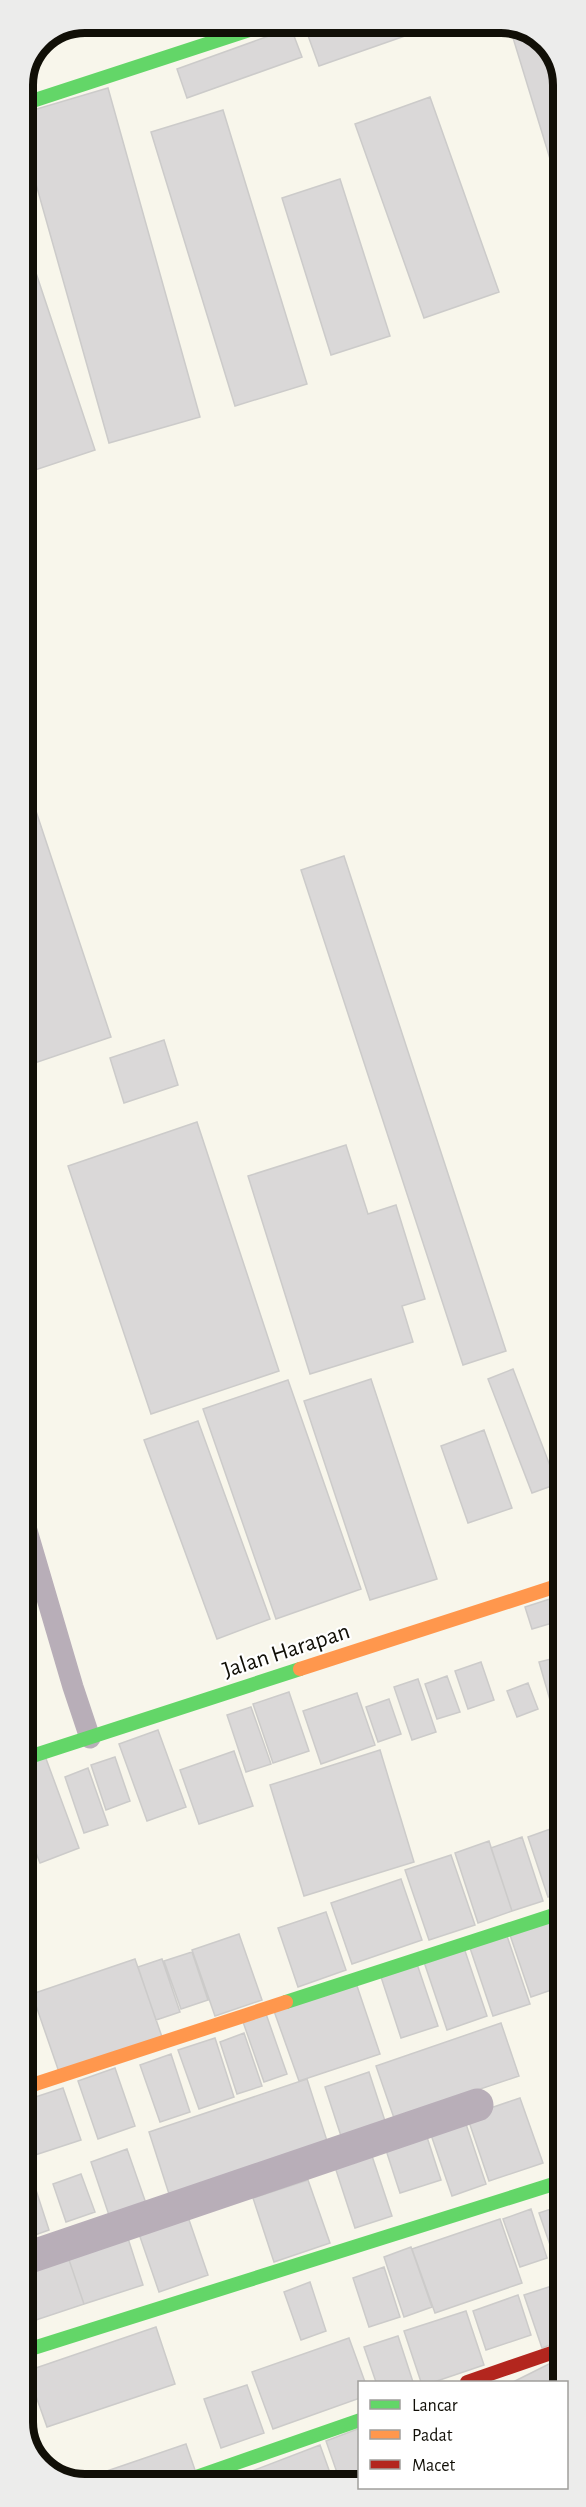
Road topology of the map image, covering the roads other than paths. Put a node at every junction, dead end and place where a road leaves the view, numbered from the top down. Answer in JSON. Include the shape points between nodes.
{"nodes":[{"id":1,"x":240,"y":33,"type":"edge"},
{"id":2,"x":33,"y":100,"type":"edge"},
{"id":3,"x":33,"y":1551,"type":"edge"},
{"id":4,"x":553,"y":1587,"type":"edge"},
{"id":5,"x":90,"y":1738,"type":"junction"},
{"id":6,"x":33,"y":1756,"type":"edge"},
{"id":7,"x":553,"y":1915,"type":"edge"},
{"id":8,"x":33,"y":2085,"type":"edge"},
{"id":9,"x":477,"y":2105,"type":"dead end"},
{"id":10,"x":553,"y":2184,"type":"edge"},
{"id":11,"x":33,"y":2256,"type":"edge"},
{"id":12,"x":33,"y":2348,"type":"edge"},
{"id":13,"x":553,"y":2352,"type":"edge"},
{"id":14,"x":470,"y":2381,"type":"edge"},
{"id":15,"x":358,"y":2421,"type":"edge"},
{"id":16,"x":205,"y":2474,"type":"edge"}],
"edges":[{"from":1,"to":2,"type":"street"},
{"from":3,"to":5,"type":"lane"},
{"from":4,"to":5,"type":"street","name":"Jalan Harapan"},
{"from":5,"to":6,"type":"street","name":"Jalan Harapan"},
{"from":7,"to":8,"type":"street"},
{"from":9,"to":11,"type":"street"},
{"from":10,"to":12,"type":"street"},
{"from":13,"to":14,"type":"street"},
{"from":15,"to":16,"type":"street"}]}
